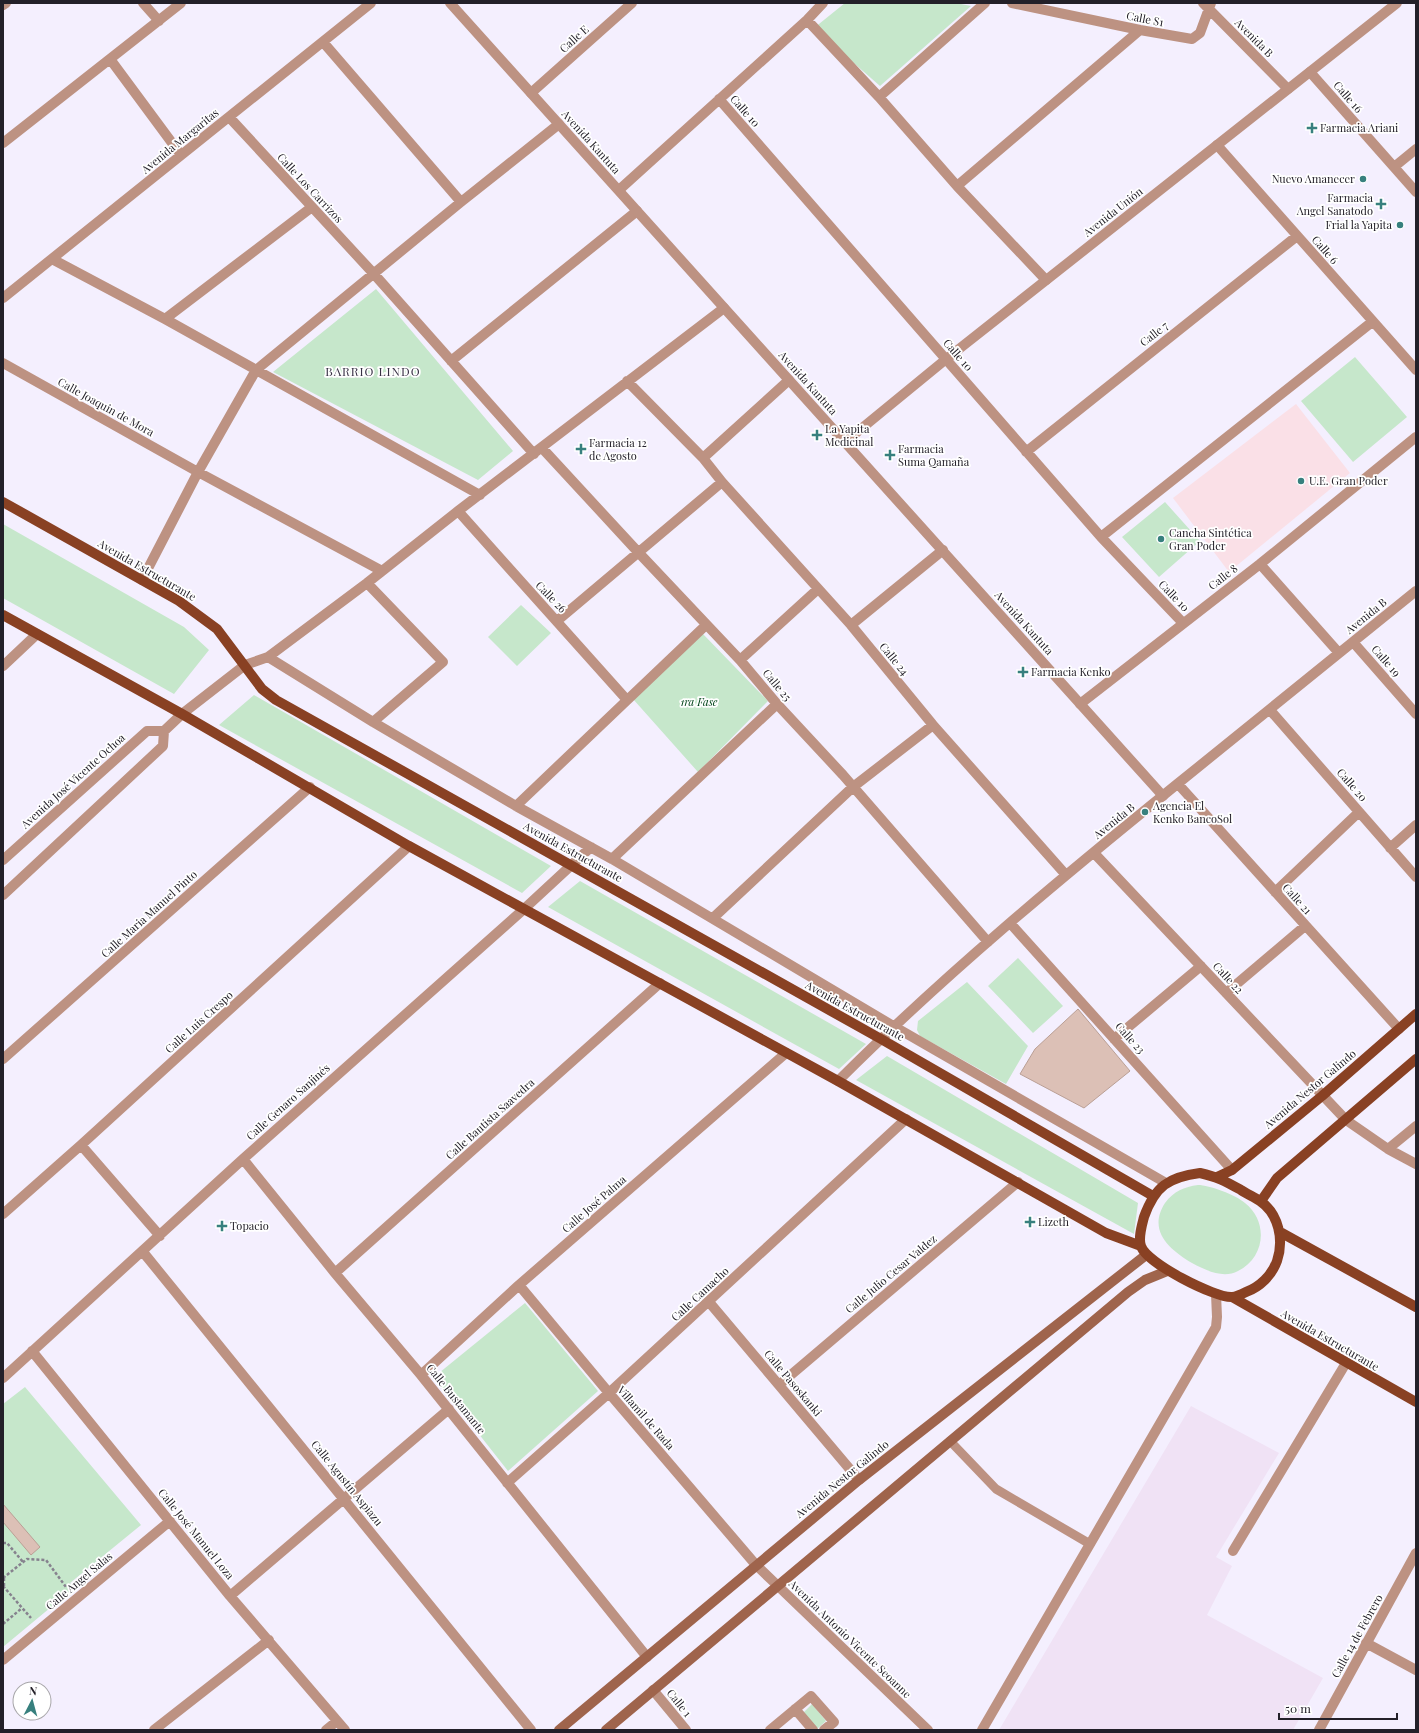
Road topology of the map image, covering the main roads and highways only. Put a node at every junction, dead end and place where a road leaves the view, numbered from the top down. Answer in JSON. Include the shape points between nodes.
{"nodes":[{"id":1,"x":3,"y":502,"type":"edge"},
{"id":2,"x":3,"y":615,"type":"edge"},
{"id":3,"x":1416,"y":1014,"type":"edge"},
{"id":4,"x":1416,"y":1059,"type":"edge"},
{"id":5,"x":1217,"y":1177,"type":"junction"},
{"id":6,"x":1153,"y":1196,"type":"junction"},
{"id":7,"x":1261,"y":1201,"type":"junction"},
{"id":8,"x":1280,"y":1232,"type":"junction"},
{"id":9,"x":1144,"y":1251,"type":"junction"},
{"id":10,"x":1167,"y":1271,"type":"junction"},
{"id":11,"x":1232,"y":1297,"type":"junction"},
{"id":12,"x":1416,"y":1307,"type":"edge"},
{"id":13,"x":1416,"y":1402,"type":"edge"},
{"id":14,"x":559,"y":1730,"type":"edge"},
{"id":15,"x":606,"y":1730,"type":"edge"}],
"edges":[{"from":1,"to":6,"type":"main road","name":"Avenida Estructurante","via":[[180,601],[217,629],[262,689],[276,700],[881,1039]]},
{"from":2,"to":9,"type":"main road","via":[[182,714],[409,846],[838,1081],[1106,1233]]},
{"from":3,"to":5,"type":"main road","name":"Avenida Nestor Galindo","via":[[1232,1170]]},
{"from":4,"to":7,"type":"main road","via":[[1277,1178]]},
{"from":5,"to":6,"type":"main road","via":[[1200,1173],[1182,1175],[1166,1183]]},
{"from":5,"to":7,"type":"main road"},
{"from":6,"to":9,"type":"main road","via":[[1141,1226]]},
{"from":7,"to":8,"type":"main road","via":[[1273,1215]]},
{"from":8,"to":11,"type":"main road","via":[[1280,1250],[1275,1266],[1265,1280],[1250,1290]]},
{"from":8,"to":12,"type":"main road"},
{"from":9,"to":10,"type":"main road"},
{"from":9,"to":14,"type":"main road","name":"Avenida Nestor Galindo","via":[[859,1480]]},
{"from":10,"to":11,"type":"main road","via":[[1216,1294]]},
{"from":10,"to":15,"type":"main road","via":[[1145,1280],[1128,1292]]},
{"from":11,"to":13,"type":"main road","name":"Avenida Estructurante"}]}
